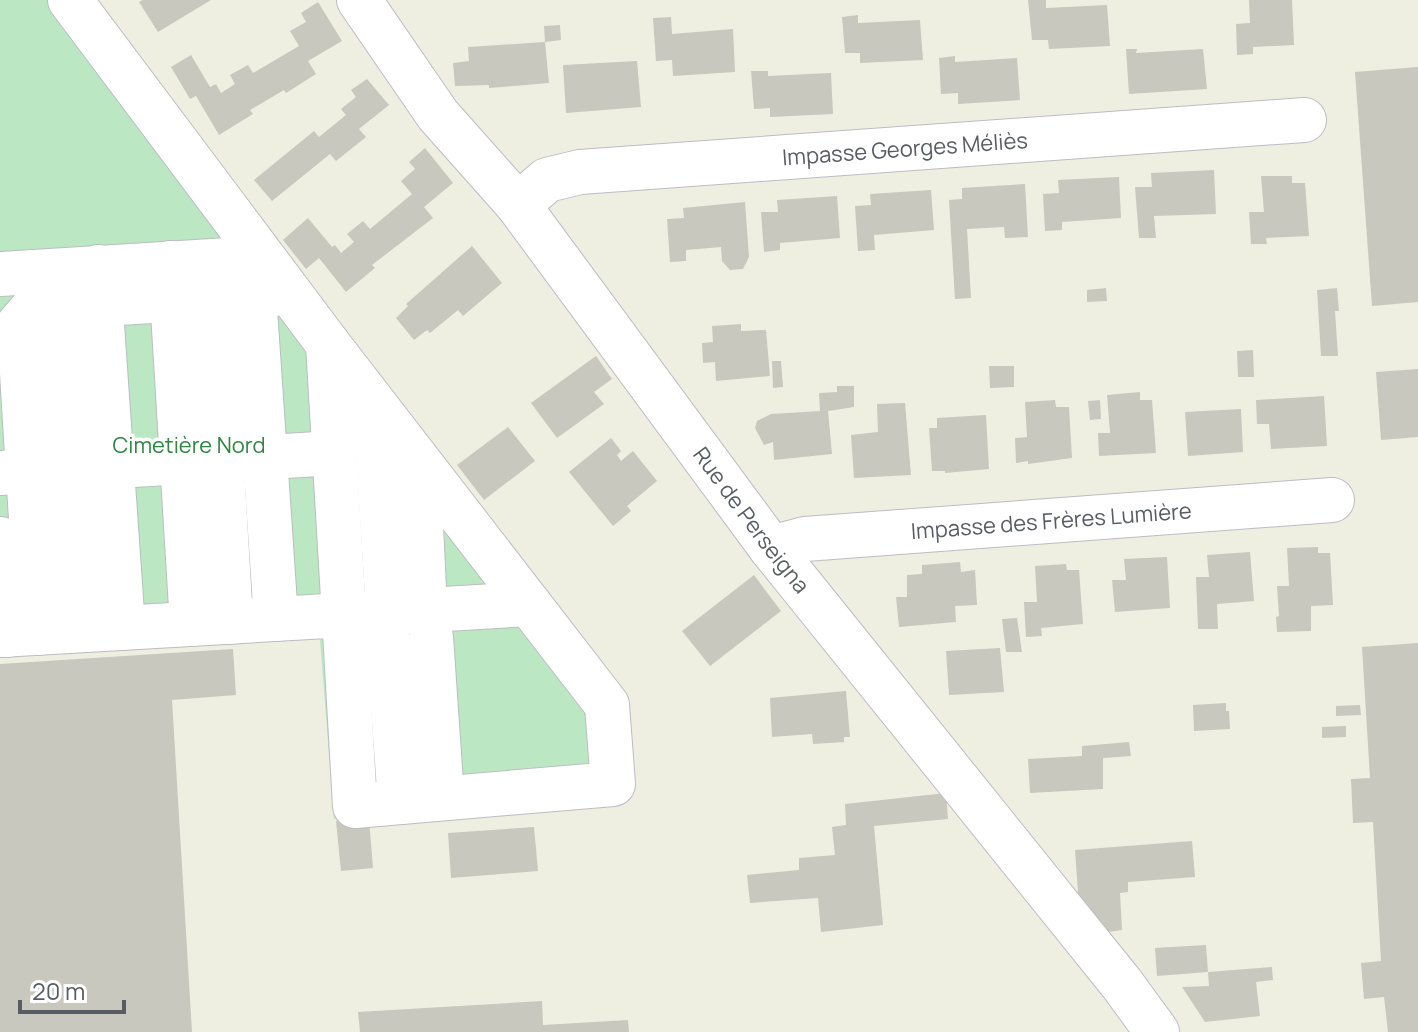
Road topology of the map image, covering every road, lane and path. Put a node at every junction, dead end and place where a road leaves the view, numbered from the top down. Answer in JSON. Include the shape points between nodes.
{"nodes":[{"id":1,"x":70,"y":0,"type":"edge"},
{"id":2,"x":359,"y":0,"type":"edge"},
{"id":3,"x":1304,"y":120,"type":"dead end"},
{"id":4,"x":518,"y":205,"type":"junction"},
{"id":5,"x":0,"y":274,"type":"edge"},
{"id":6,"x":225,"y":289,"type":"junction"},
{"id":7,"x":87,"y":292,"type":"junction"},
{"id":8,"x":328,"y":344,"type":"junction"},
{"id":9,"x":375,"y":406,"type":"junction"},
{"id":10,"x":302,"y":455,"type":"junction"},
{"id":11,"x":418,"y":462,"type":"junction"},
{"id":12,"x":148,"y":464,"type":"junction"},
{"id":13,"x":14,"y":472,"type":"edge"},
{"id":14,"x":1332,"y":500,"type":"dead end"},
{"id":15,"x":468,"y":524,"type":"junction"},
{"id":16,"x":0,"y":539,"type":"edge"},
{"id":17,"x":771,"y":548,"type":"junction"},
{"id":18,"x":473,"y":607,"type":"junction"},
{"id":19,"x":538,"y":616,"type":"junction"},
{"id":20,"x":364,"y":624,"type":"junction"},
{"id":21,"x":158,"y":626,"type":"junction"},
{"id":22,"x":15,"y":635,"type":"edge"},
{"id":23,"x":442,"y":798,"type":"junction"},
{"id":24,"x":1157,"y":1032,"type":"edge"}],
"edges":[{"from":1,"to":6,"type":"street"},
{"from":2,"to":4,"type":"street","name":"Rue de Perseigna","via":[[438,115]]},
{"from":3,"to":4,"type":"street","name":"Impasse Georges Méliès","via":[[580,172],[547,180]]},
{"from":4,"to":17,"type":"street","name":"Rue de Perseigna"},
{"from":5,"to":7,"type":"street"},
{"from":6,"to":7,"type":"street"},
{"from":6,"to":8,"type":"street"},
{"from":6,"to":10,"type":"street"},
{"from":6,"to":12,"type":"street"},
{"from":6,"to":12,"type":"street"},
{"from":7,"to":12,"type":"street"},
{"from":7,"to":13,"type":"street","via":[[33,308],[19,324]]},
{"from":8,"to":9,"type":"street"},
{"from":8,"to":10,"type":"street"},
{"from":9,"to":11,"type":"street"},
{"from":9,"to":20,"type":"street"},
{"from":10,"to":12,"type":"street"},
{"from":10,"to":20,"type":"street"},
{"from":10,"to":20,"type":"street"},
{"from":11,"to":15,"type":"street"},
{"from":11,"to":20,"type":"street"},
{"from":12,"to":13,"type":"street"},
{"from":12,"to":21,"type":"street"},
{"from":12,"to":21,"type":"street"},
{"from":12,"to":21,"type":"street"},
{"from":13,"to":22,"type":"street"},
{"from":14,"to":17,"type":"street","name":"Impasse des Frères Lumière","via":[[805,539]]},
{"from":15,"to":18,"type":"street"},
{"from":15,"to":19,"type":"street"},
{"from":16,"to":22,"type":"street"},
{"from":17,"to":24,"type":"street","name":"Rue de Perseigna"},
{"from":18,"to":19,"type":"street"},
{"from":18,"to":20,"type":"street"},
{"from":19,"to":20,"type":"street"},
{"from":19,"to":23,"type":"street","via":[[607,705],[613,784]]},
{"from":20,"to":21,"type":"street"},
{"from":20,"to":23,"type":"street"},
{"from":20,"to":23,"type":"street","via":[[400,802]]},
{"from":21,"to":22,"type":"street"}]}
